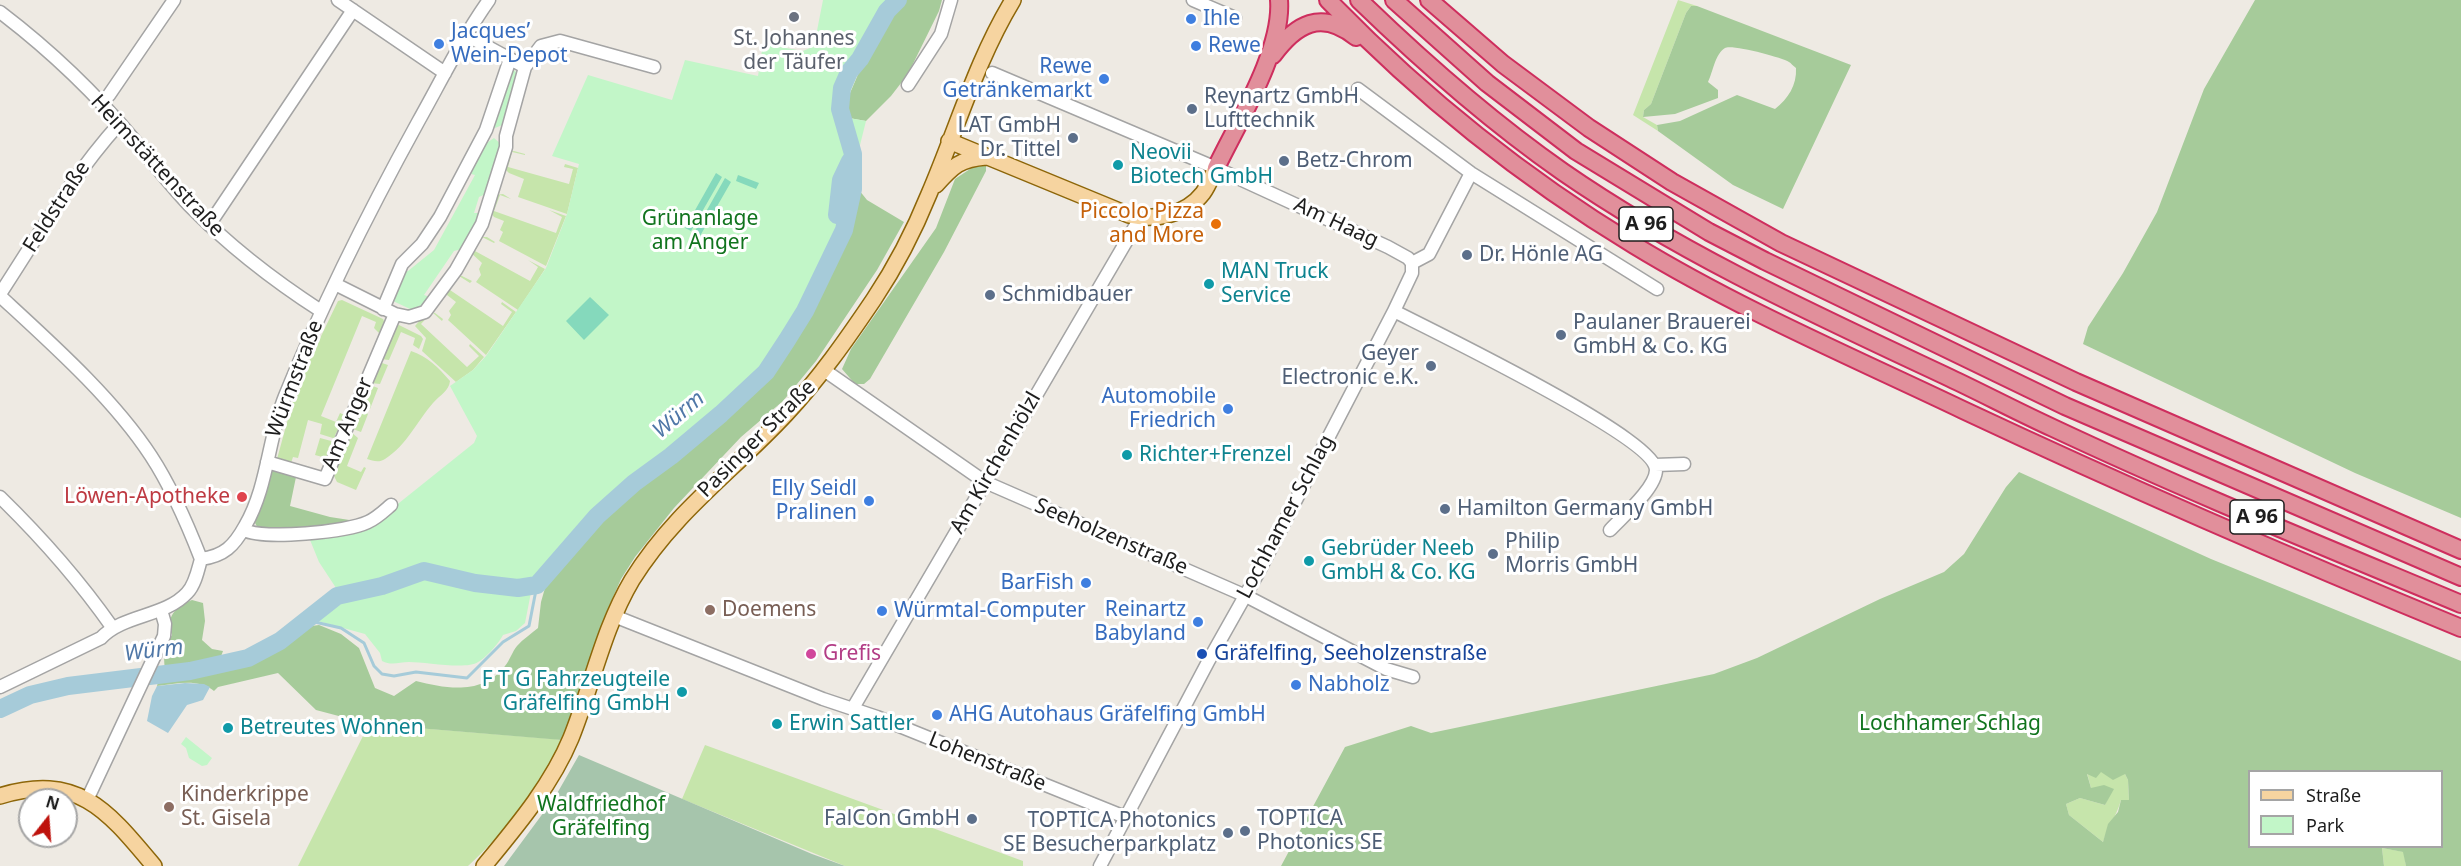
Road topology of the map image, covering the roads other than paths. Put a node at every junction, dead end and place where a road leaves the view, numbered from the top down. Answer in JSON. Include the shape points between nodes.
{"nodes":[{"id":1,"x":174,"y":0,"type":"edge"},
{"id":2,"x":338,"y":0,"type":"edge"},
{"id":3,"x":489,"y":0,"type":"edge"},
{"id":4,"x":951,"y":0,"type":"edge"},
{"id":5,"x":1012,"y":0,"type":"edge"},
{"id":6,"x":1193,"y":0,"type":"edge"},
{"id":7,"x":1279,"y":0,"type":"edge"},
{"id":8,"x":1328,"y":0,"type":"edge"},
{"id":9,"x":1359,"y":0,"type":"edge"},
{"id":10,"x":1394,"y":0,"type":"edge"},
{"id":11,"x":1429,"y":0,"type":"edge"},
{"id":12,"x":353,"y":10,"type":"junction"},
{"id":13,"x":0,"y":12,"type":"edge"},
{"id":14,"x":1234,"y":18,"type":"dead end"},
{"id":15,"x":466,"y":35,"type":"junction"},
{"id":16,"x":510,"y":59,"type":"junction"},
{"id":17,"x":1389,"y":62,"type":"junction"},
{"id":18,"x":654,"y":66,"type":"dead end"},
{"id":19,"x":1265,"y":66,"type":"junction"},
{"id":20,"x":525,"y":67,"type":"junction"},
{"id":21,"x":445,"y":73,"type":"junction"},
{"id":22,"x":992,"y":73,"type":"dead end"},
{"id":23,"x":908,"y":85,"type":"dead end"},
{"id":24,"x":1358,"y":89,"type":"dead end"},
{"id":25,"x":101,"y":103,"type":"junction"},
{"id":26,"x":119,"y":124,"type":"junction"},
{"id":27,"x":486,"y":130,"type":"junction"},
{"id":28,"x":506,"y":136,"type":"junction"},
{"id":29,"x":950,"y":141,"type":"junction"},
{"id":30,"x":987,"y":157,"type":"junction"},
{"id":31,"x":1216,"y":168,"type":"junction"},
{"id":32,"x":1471,"y":173,"type":"junction"},
{"id":33,"x":930,"y":192,"type":"junction"},
{"id":34,"x":1140,"y":218,"type":"junction"},
{"id":35,"x":209,"y":225,"type":"junction"},
{"id":36,"x":1412,"y":263,"type":"junction"},
{"id":37,"x":335,"y":284,"type":"junction"},
{"id":38,"x":1657,"y":289,"type":"dead end"},
{"id":39,"x":0,"y":295,"type":"edge"},
{"id":40,"x":383,"y":309,"type":"junction"},
{"id":41,"x":321,"y":311,"type":"junction"},
{"id":42,"x":1394,"y":311,"type":"junction"},
{"id":43,"x":395,"y":314,"type":"junction"},
{"id":44,"x":824,"y":370,"type":"junction"},
{"id":45,"x":267,"y":462,"type":"junction"},
{"id":46,"x":1684,"y":464,"type":"dead end"},
{"id":47,"x":1655,"y":465,"type":"junction"},
{"id":48,"x":985,"y":482,"type":"junction"},
{"id":49,"x":0,"y":497,"type":"edge"},
{"id":50,"x":391,"y":505,"type":"dead end"},
{"id":51,"x":244,"y":530,"type":"junction"},
{"id":52,"x":1610,"y":530,"type":"dead end"},
{"id":53,"x":2461,"y":550,"type":"edge"},
{"id":54,"x":201,"y":559,"type":"junction"},
{"id":55,"x":2461,"y":577,"type":"edge"},
{"id":56,"x":1246,"y":596,"type":"junction"},
{"id":57,"x":2461,"y":604,"type":"edge"},
{"id":58,"x":161,"y":610,"type":"junction"},
{"id":59,"x":614,"y":616,"type":"junction"},
{"id":60,"x":112,"y":627,"type":"junction"},
{"id":61,"x":2461,"y":628,"type":"edge"},
{"id":62,"x":1413,"y":676,"type":"dead end"},
{"id":63,"x":0,"y":687,"type":"edge"},
{"id":64,"x":853,"y":708,"type":"junction"},
{"id":65,"x":0,"y":796,"type":"edge"},
{"id":66,"x":87,"y":800,"type":"junction"},
{"id":67,"x":1125,"y":817,"type":"junction"},
{"id":68,"x":154,"y":866,"type":"edge"},
{"id":69,"x":484,"y":866,"type":"edge"},
{"id":70,"x":1100,"y":866,"type":"edge"}],
"edges":[{"from":1,"to":25,"type":"street"},
{"from":2,"to":12,"type":"street"},
{"from":3,"to":15,"type":"street","name":"Würmstraße"},
{"from":4,"to":23,"type":"street","via":[[941,34]]},
{"from":5,"to":29,"type":"main road","name":"Pasinger Straße","via":[[978,67]]},
{"from":6,"to":14,"type":"street"},
{"from":7,"to":19,"type":"highway","via":[[1275,36]]},
{"from":8,"to":17,"type":"highway"},
{"from":9,"to":57,"type":"highway","number":"A 96","via":[[1474,104],[1565,173],[1726,269],[2054,429]]},
{"from":10,"to":55,"type":"highway","number":"A 96","via":[[1487,83],[1576,151],[1708,232],[2065,406]]},
{"from":11,"to":53,"type":"highway","via":[[1589,128],[1672,182],[1781,243],[2076,382]]},
{"from":12,"to":21,"type":"street"},
{"from":12,"to":35,"type":"street"},
{"from":13,"to":25,"type":"street","name":"Heimstättenstraße"},
{"from":15,"to":16,"type":"street"},
{"from":15,"to":21,"type":"street","name":"Würmstraße"},
{"from":16,"to":20,"type":"street"},
{"from":16,"to":27,"type":"street"},
{"from":17,"to":19,"type":"highway","via":[[1339,27],[1316,23],[1295,29]]},
{"from":17,"to":61,"type":"highway","via":[[1503,157],[1634,245],[1741,304],[2043,449]]},
{"from":18,"to":20,"type":"street","via":[[560,41],[541,46]]},
{"from":19,"to":31,"type":"highway"},
{"from":20,"to":28,"type":"street"},
{"from":21,"to":37,"type":"street","name":"Würmstraße","via":[[392,168]]},
{"from":22,"to":31,"type":"street","name":"Am Haag"},
{"from":24,"to":32,"type":"street"},
{"from":25,"to":26,"type":"street","name":"Heimstättenstraße"},
{"from":26,"to":35,"type":"street","name":"Heimstättenstraße"},
{"from":26,"to":39,"type":"street","name":"Feldstraße","via":[[77,174]]},
{"from":27,"to":28,"type":"street"},
{"from":27,"to":40,"type":"street","via":[[440,217],[423,244],[402,264]]},
{"from":28,"to":43,"type":"street","via":[[486,214],[456,270],[425,312],[409,317]]},
{"from":29,"to":30,"type":"main road"},
{"from":29,"to":33,"type":"main road","name":"Pasinger Straße"},
{"from":30,"to":33,"type":"main road","via":[[958,164]]},
{"from":30,"to":34,"type":"main road"},
{"from":31,"to":34,"type":"main road","via":[[1190,206],[1167,216]]},
{"from":31,"to":36,"type":"street","name":"Am Haag","via":[[1388,247]]},
{"from":32,"to":36,"type":"street","via":[[1429,254]]},
{"from":32,"to":38,"type":"street"},
{"from":33,"to":44,"type":"main road","name":"Pasinger Straße","via":[[901,255]]},
{"from":34,"to":48,"type":"street","name":"Am Kirchenhölzl"},
{"from":35,"to":41,"type":"street","name":"Heimstättenstraße","via":[[241,255]]},
{"from":36,"to":42,"type":"street","name":"Lochhamer Schlag","via":[[1412,273]]},
{"from":37,"to":40,"type":"street"},
{"from":37,"to":41,"type":"street","name":"Würmstraße"},
{"from":39,"to":54,"type":"street","via":[[130,427],[167,483]]},
{"from":40,"to":43,"type":"street"},
{"from":41,"to":45,"type":"street","name":"Würmstraße","via":[[284,399]]},
{"from":42,"to":47,"type":"street","via":[[1592,416],[1636,445]]},
{"from":42,"to":56,"type":"street","name":"Lochhamer Schlag"},
{"from":43,"to":45,"type":"street","name":"Am Anger","via":[[325,479]]},
{"from":44,"to":48,"type":"street","name":"Seeholzenstraße"},
{"from":44,"to":59,"type":"main road","name":"Pasinger Straße","via":[[786,414],[664,534],[630,583]]},
{"from":45,"to":51,"type":"street","name":"Würmstraße"},
{"from":46,"to":47,"type":"street"},
{"from":47,"to":52,"type":"street","via":[[1651,486]]},
{"from":48,"to":56,"type":"street","name":"Seeholzenstraße"},
{"from":48,"to":64,"type":"street","name":"Am Kirchenhölzl"},
{"from":49,"to":60,"type":"street","via":[[39,535]]},
{"from":50,"to":51,"type":"street","via":[[368,523],[339,529],[306,534],[252,534]]},
{"from":51,"to":54,"type":"street","name":"Würmstraße","via":[[229,550]]},
{"from":54,"to":58,"type":"street","via":[[187,593]]},
{"from":56,"to":62,"type":"street","name":"Seeholzenstraße","via":[[1386,669]]},
{"from":56,"to":67,"type":"street","name":"Lochhamer Schlag"},
{"from":58,"to":60,"type":"street"},
{"from":58,"to":66,"type":"street","via":[[164,636]]},
{"from":59,"to":64,"type":"street","name":"Lohenstraße"},
{"from":59,"to":69,"type":"main road","name":"Pasinger Straße","via":[[561,760],[510,836]]},
{"from":60,"to":63,"type":"street","via":[[101,638]]},
{"from":64,"to":67,"type":"street","name":"Lohenstraße"},
{"from":65,"to":66,"type":"main road","via":[[53,789]]},
{"from":66,"to":68,"type":"main road","via":[[118,825]]},
{"from":67,"to":70,"type":"street","name":"Lochhamer Schlag"}]}
